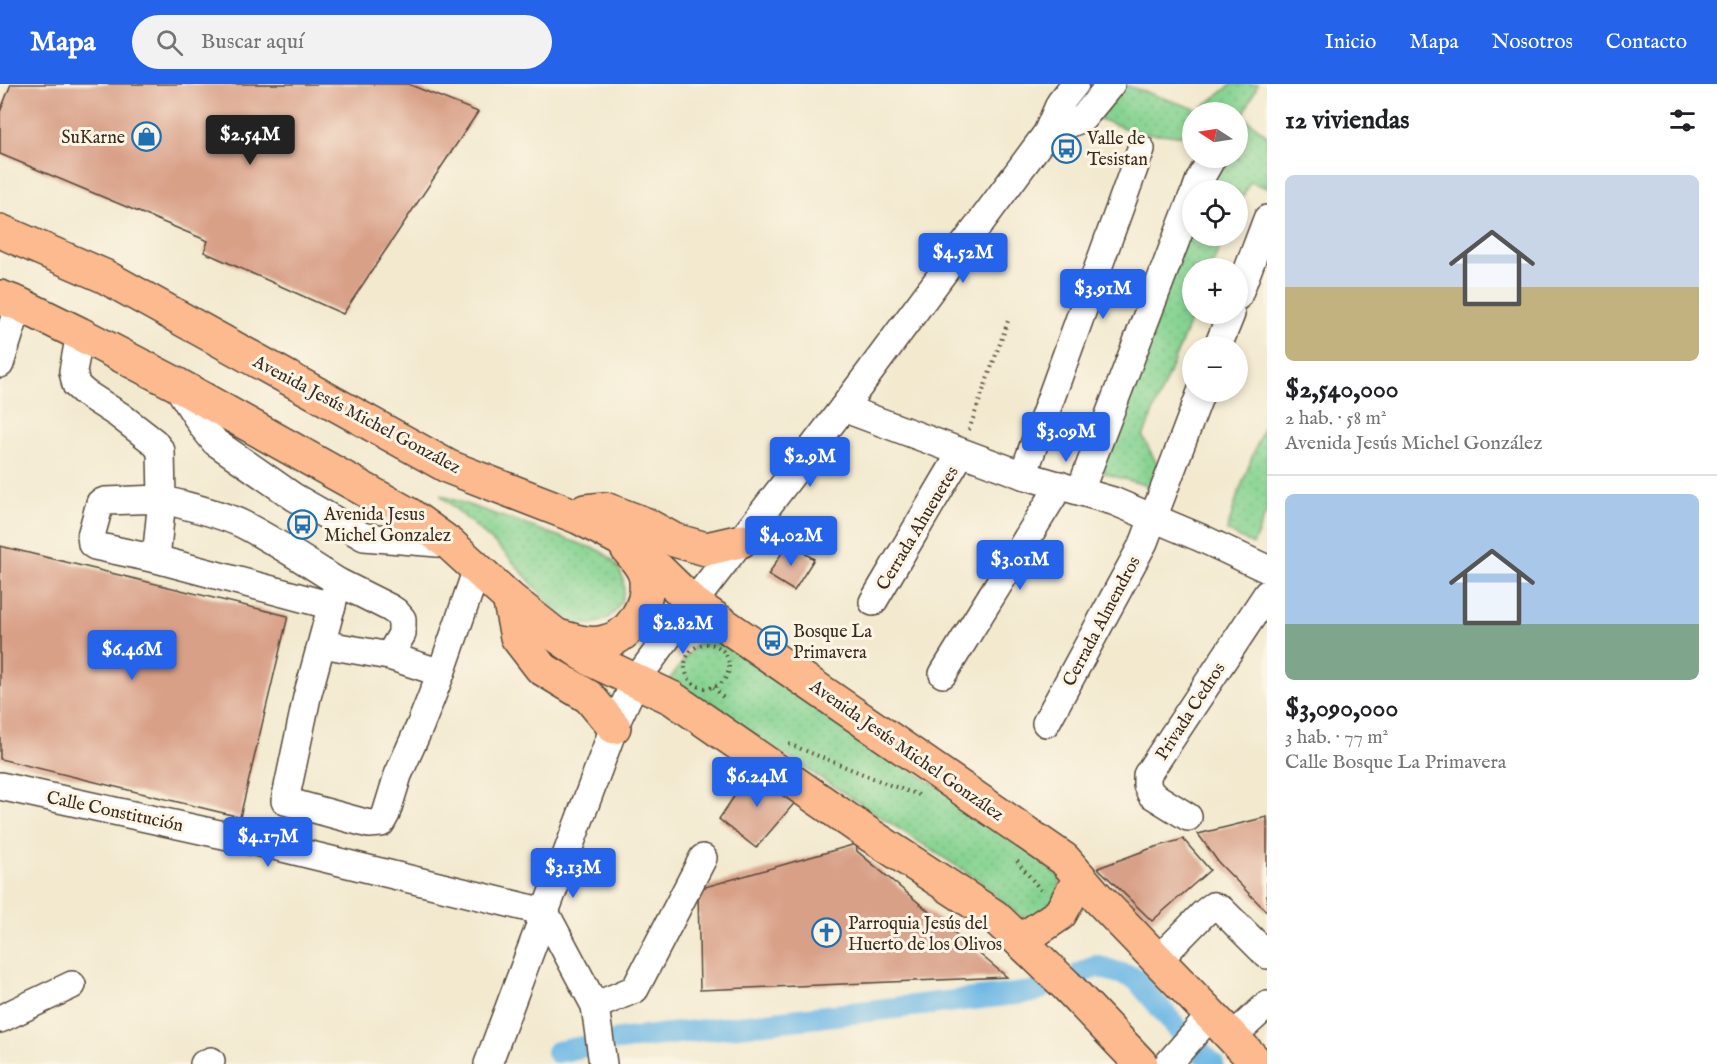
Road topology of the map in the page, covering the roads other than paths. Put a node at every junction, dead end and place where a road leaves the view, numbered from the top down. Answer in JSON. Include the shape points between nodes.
{"nodes":[{"id":1,"x":1075,"y":84,"type":"edge"},
{"id":2,"x":1111,"y":84,"type":"edge"},
{"id":3,"x":1047,"y":133,"type":"junction"},
{"id":4,"x":1141,"y":149,"type":"dead end"},
{"id":5,"x":1267,"y":219,"type":"edge"},
{"id":6,"x":1182,"y":222,"type":"edge"},
{"id":7,"x":0,"y":231,"type":"edge"},
{"id":8,"x":1248,"y":269,"type":"edge"},
{"id":9,"x":9,"y":300,"type":"edge"},
{"id":10,"x":81,"y":334,"type":"junction"},
{"id":11,"x":0,"y":364,"type":"edge"},
{"id":12,"x":1197,"y":402,"type":"edge"},
{"id":13,"x":843,"y":408,"type":"junction"},
{"id":14,"x":961,"y":453,"type":"junction"},
{"id":15,"x":1023,"y":475,"type":"junction"},
{"id":16,"x":1070,"y":488,"type":"junction"},
{"id":17,"x":162,"y":500,"type":"junction"},
{"id":18,"x":568,"y":512,"type":"junction"},
{"id":19,"x":1153,"y":518,"type":"junction"},
{"id":20,"x":620,"y":539,"type":"junction"},
{"id":21,"x":741,"y":541,"type":"junction"},
{"id":22,"x":156,"y":559,"type":"junction"},
{"id":23,"x":477,"y":569,"type":"junction"},
{"id":24,"x":1267,"y":569,"type":"edge"},
{"id":25,"x":335,"y":594,"type":"junction"},
{"id":26,"x":1267,"y":594,"type":"edge"},
{"id":27,"x":509,"y":598,"type":"junction"},
{"id":28,"x":873,"y":602,"type":"dead end"},
{"id":29,"x":693,"y":603,"type":"junction"},
{"id":30,"x":558,"y":636,"type":"junction"},
{"id":31,"x":322,"y":644,"type":"junction"},
{"id":32,"x":389,"y":656,"type":"junction"},
{"id":33,"x":441,"y":673,"type":"junction"},
{"id":34,"x":943,"y":674,"type":"dead end"},
{"id":35,"x":636,"y":680,"type":"junction"},
{"id":36,"x":1046,"y":723,"type":"dead end"},
{"id":37,"x":614,"y":727,"type":"junction"},
{"id":38,"x":0,"y":786,"type":"edge"},
{"id":39,"x":285,"y":801,"type":"junction"},
{"id":40,"x":1188,"y":817,"type":"dead end"},
{"id":41,"x":274,"y":846,"type":"junction"},
{"id":42,"x":702,"y":858,"type":"dead end"},
{"id":43,"x":1080,"y":878,"type":"junction"},
{"id":44,"x":544,"y":912,"type":"junction"},
{"id":45,"x":1020,"y":940,"type":"junction"},
{"id":46,"x":1267,"y":955,"type":"edge"},
{"id":47,"x":1158,"y":960,"type":"junction"},
{"id":48,"x":72,"y":986,"type":"dead end"},
{"id":49,"x":1267,"y":1005,"type":"edge"},
{"id":50,"x":595,"y":1006,"type":"junction"},
{"id":51,"x":0,"y":1019,"type":"edge"},
{"id":52,"x":1213,"y":1028,"type":"junction"},
{"id":53,"x":1173,"y":1058,"type":"edge"},
{"id":54,"x":488,"y":1064,"type":"edge"},
{"id":55,"x":603,"y":1064,"type":"edge"},
{"id":56,"x":1141,"y":1064,"type":"edge"},
{"id":57,"x":1258,"y":1064,"type":"edge"}],
"edges":[{"from":1,"to":3,"type":"street","via":[[1060,103]]},
{"from":2,"to":3,"type":"street","via":[[1083,118]]},
{"from":3,"to":13,"type":"street"},
{"from":4,"to":15,"type":"street"},
{"from":5,"to":8,"type":"street"},
{"from":6,"to":16,"type":"street"},
{"from":7,"to":18,"type":"main road","name":"Avenida Jesús Michel González","via":[[104,276],[449,467]]},
{"from":9,"to":10,"type":"main road"},
{"from":9,"to":11,"type":"street"},
{"from":10,"to":17,"type":"street","via":[[73,371],[76,385],[154,442],[160,451]]},
{"from":10,"to":23,"type":"main road","via":[[410,515]]},
{"from":12,"to":19,"type":"street","name":"Cerrada Almendros"},
{"from":13,"to":14,"type":"street"},
{"from":13,"to":21,"type":"street"},
{"from":14,"to":15,"type":"street"},
{"from":14,"to":28,"type":"street","name":"Cerrada Ahueuetes"},
{"from":15,"to":16,"type":"street"},
{"from":16,"to":19,"type":"street"},
{"from":16,"to":34,"type":"street"},
{"from":17,"to":22,"type":"street"},
{"from":17,"to":22,"type":"street","via":[[102,502],[91,536],[95,546]]},
{"from":17,"to":25,"type":"street","via":[[241,524],[292,553]]},
{"from":18,"to":20,"type":"main road","name":"Avenida Jesús Michel González"},
{"from":18,"to":21,"type":"main road","via":[[605,509],[674,540],[706,549]]},
{"from":19,"to":24,"type":"street"},
{"from":19,"to":36,"type":"street","name":"Cerrada Almendros","via":[[1144,542]]},
{"from":20,"to":29,"type":"main road","name":"Avenida Jesús Michel González"},
{"from":20,"to":30,"type":"main road","via":[[646,579],[645,599],[637,618],[623,633],[605,642],[586,644]]},
{"from":21,"to":29,"type":"street"},
{"from":22,"to":25,"type":"street"},
{"from":23,"to":27,"type":"main road"},
{"from":23,"to":33,"type":"street"},
{"from":25,"to":31,"type":"street"},
{"from":25,"to":32,"type":"street","via":[[390,608],[402,619],[402,634]]},
{"from":26,"to":40,"type":"street","name":"Privada Cedros","via":[[1148,775],[1151,794]]},
{"from":27,"to":30,"type":"main road"},
{"from":27,"to":37,"type":"main road","via":[[518,637],[541,668],[589,697]]},
{"from":29,"to":35,"type":"street"},
{"from":29,"to":43,"type":"main road","name":"Avenida Jesús Michel González","via":[[1064,859]]},
{"from":30,"to":35,"type":"main road","via":[[592,660]]},
{"from":31,"to":32,"type":"street"},
{"from":31,"to":39,"type":"street"},
{"from":32,"to":33,"type":"street"},
{"from":33,"to":39,"type":"street","via":[[381,823],[369,824]]},
{"from":35,"to":37,"type":"street"},
{"from":35,"to":45,"type":"main road","via":[[672,698],[994,916]]},
{"from":37,"to":44,"type":"street"},
{"from":38,"to":41,"type":"street","name":"Calle Constitución"},
{"from":39,"to":41,"type":"street"},
{"from":41,"to":44,"type":"street","name":"Calle Constitución"},
{"from":42,"to":50,"type":"street","via":[[635,989]]},
{"from":43,"to":45,"type":"main road","via":[[1060,914]]},
{"from":43,"to":47,"type":"main road","name":"Avenida Jesús Michel González"},
{"from":44,"to":50,"type":"street"},
{"from":44,"to":54,"type":"street"},
{"from":45,"to":56,"type":"main road"},
{"from":46,"to":47,"type":"street","via":[[1222,910],[1213,906]]},
{"from":47,"to":52,"type":"main road","name":"Avenida Jesús Michel González"},
{"from":48,"to":51,"type":"street"},
{"from":49,"to":52,"type":"street"},
{"from":50,"to":55,"type":"street"},
{"from":52,"to":53,"type":"street"},
{"from":52,"to":57,"type":"main road","name":"Avenida Jesús Michel González"}]}
